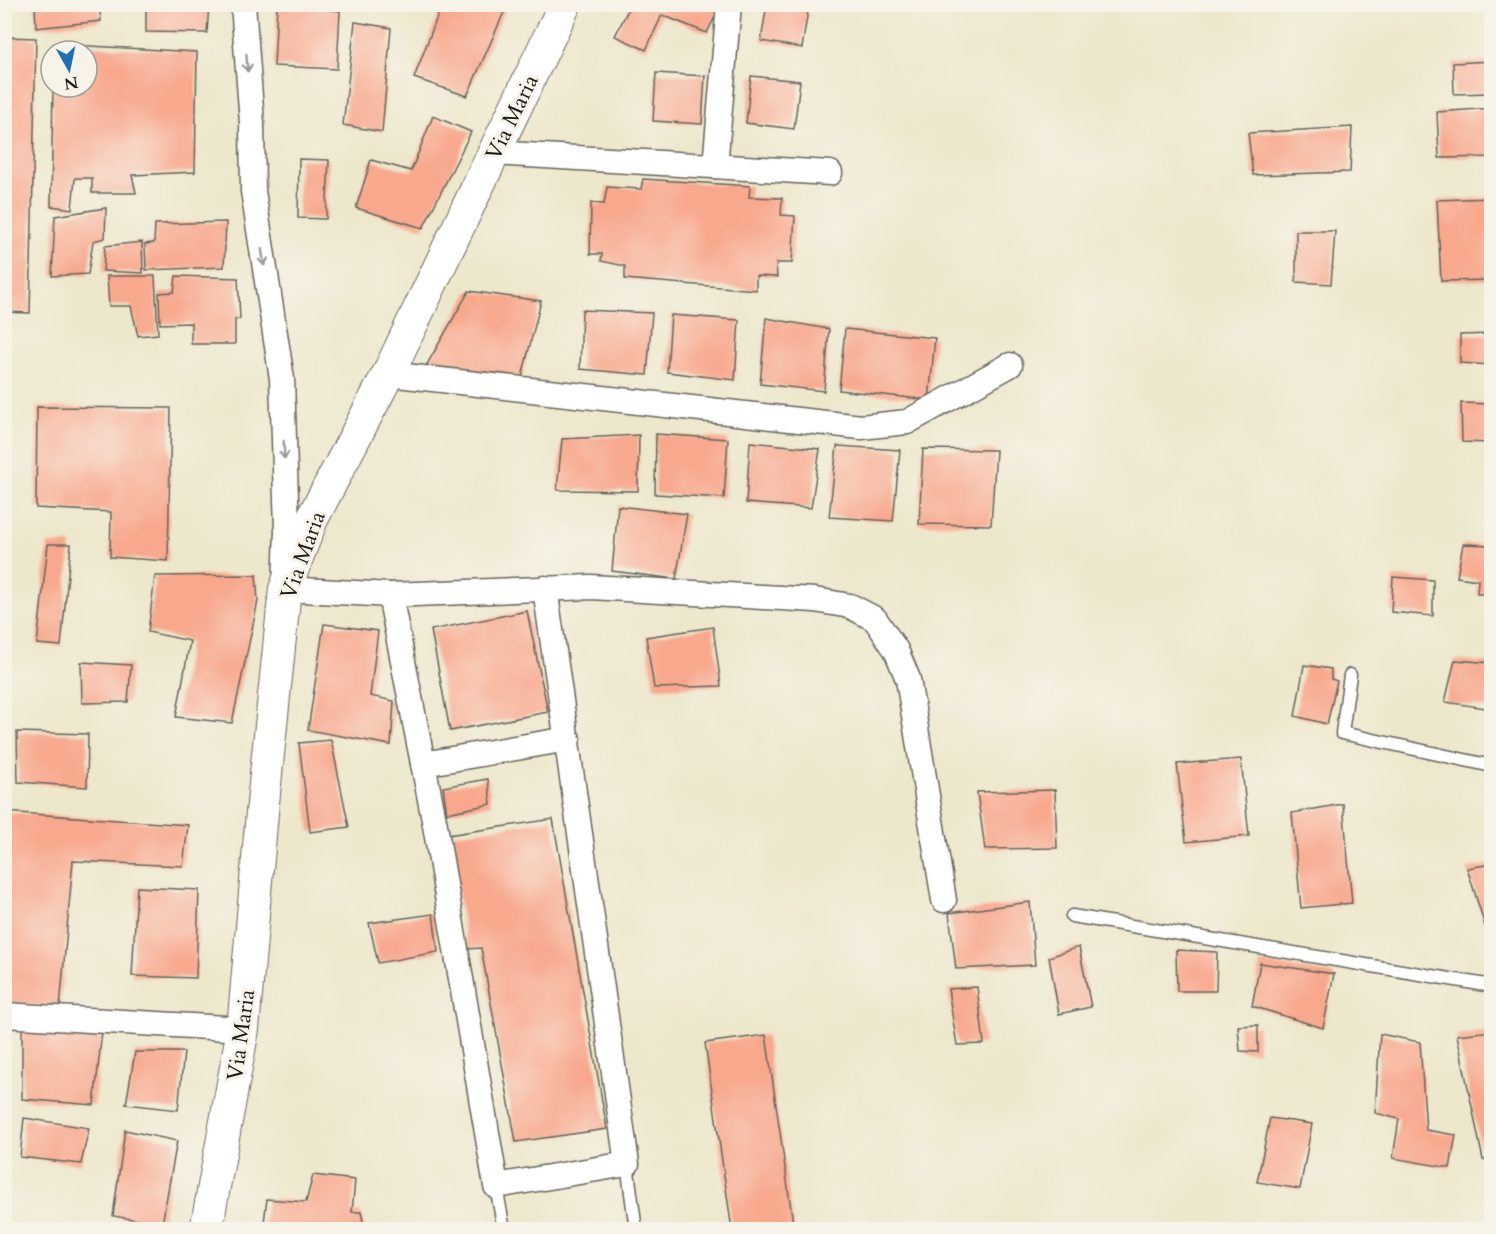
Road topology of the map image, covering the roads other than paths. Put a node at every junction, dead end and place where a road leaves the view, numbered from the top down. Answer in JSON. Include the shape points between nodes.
{"nodes":[{"id":1,"x":243,"y":4,"type":"edge"},
{"id":2,"x":565,"y":4,"type":"edge"},
{"id":3,"x":729,"y":4,"type":"edge"},
{"id":4,"x":494,"y":153,"type":"junction"},
{"id":5,"x":715,"y":166,"type":"junction"},
{"id":6,"x":830,"y":173,"type":"dead end"},
{"id":7,"x":1010,"y":365,"type":"dead end"},
{"id":8,"x":388,"y":374,"type":"junction"},
{"id":9,"x":545,"y":588,"type":"junction"},
{"id":10,"x":285,"y":589,"type":"junction"},
{"id":11,"x":390,"y":595,"type":"junction"},
{"id":12,"x":1350,"y":675,"type":"dead end"},
{"id":13,"x":568,"y":739,"type":"junction"},
{"id":14,"x":423,"y":764,"type":"junction"},
{"id":15,"x":1491,"y":766,"type":"edge"},
{"id":16,"x":944,"y":900,"type":"dead end"},
{"id":17,"x":1072,"y":916,"type":"dead end"},
{"id":18,"x":1491,"y":986,"type":"edge"},
{"id":19,"x":4,"y":1015,"type":"edge"},
{"id":20,"x":243,"y":1029,"type":"junction"},
{"id":21,"x":627,"y":1164,"type":"junction"},
{"id":22,"x":496,"y":1186,"type":"junction"},
{"id":23,"x":206,"y":1230,"type":"edge"},
{"id":24,"x":504,"y":1230,"type":"edge"},
{"id":25,"x":636,"y":1230,"type":"edge"}],
"edges":[{"from":1,"to":10,"type":"street","one_way":true,"via":[[253,190],[282,379]]},
{"from":2,"to":4,"type":"street","name":"Via Maria"},
{"from":3,"to":5,"type":"street"},
{"from":4,"to":5,"type":"street"},
{"from":4,"to":8,"type":"street","name":"Via Maria"},
{"from":5,"to":6,"type":"street"},
{"from":7,"to":8,"type":"street","via":[[907,422],[861,427]]},
{"from":8,"to":10,"type":"street","name":"Via Maria","via":[[312,519]]},
{"from":9,"to":11,"type":"street"},
{"from":9,"to":13,"type":"street"},
{"from":9,"to":16,"type":"street","via":[[705,592],[815,600],[850,606],[875,619],[896,650],[908,679]]},
{"from":10,"to":11,"type":"street"},
{"from":10,"to":20,"type":"street","name":"Via Maria"},
{"from":11,"to":14,"type":"street"},
{"from":12,"to":15,"type":"lane","via":[[1342,733]]},
{"from":13,"to":14,"type":"street"},
{"from":13,"to":21,"type":"street"},
{"from":14,"to":22,"type":"street"},
{"from":17,"to":18,"type":"lane"},
{"from":19,"to":20,"type":"street"},
{"from":20,"to":23,"type":"street","name":"Via Maria"},
{"from":21,"to":22,"type":"street"},
{"from":21,"to":25,"type":"lane"},
{"from":22,"to":24,"type":"lane"}]}
